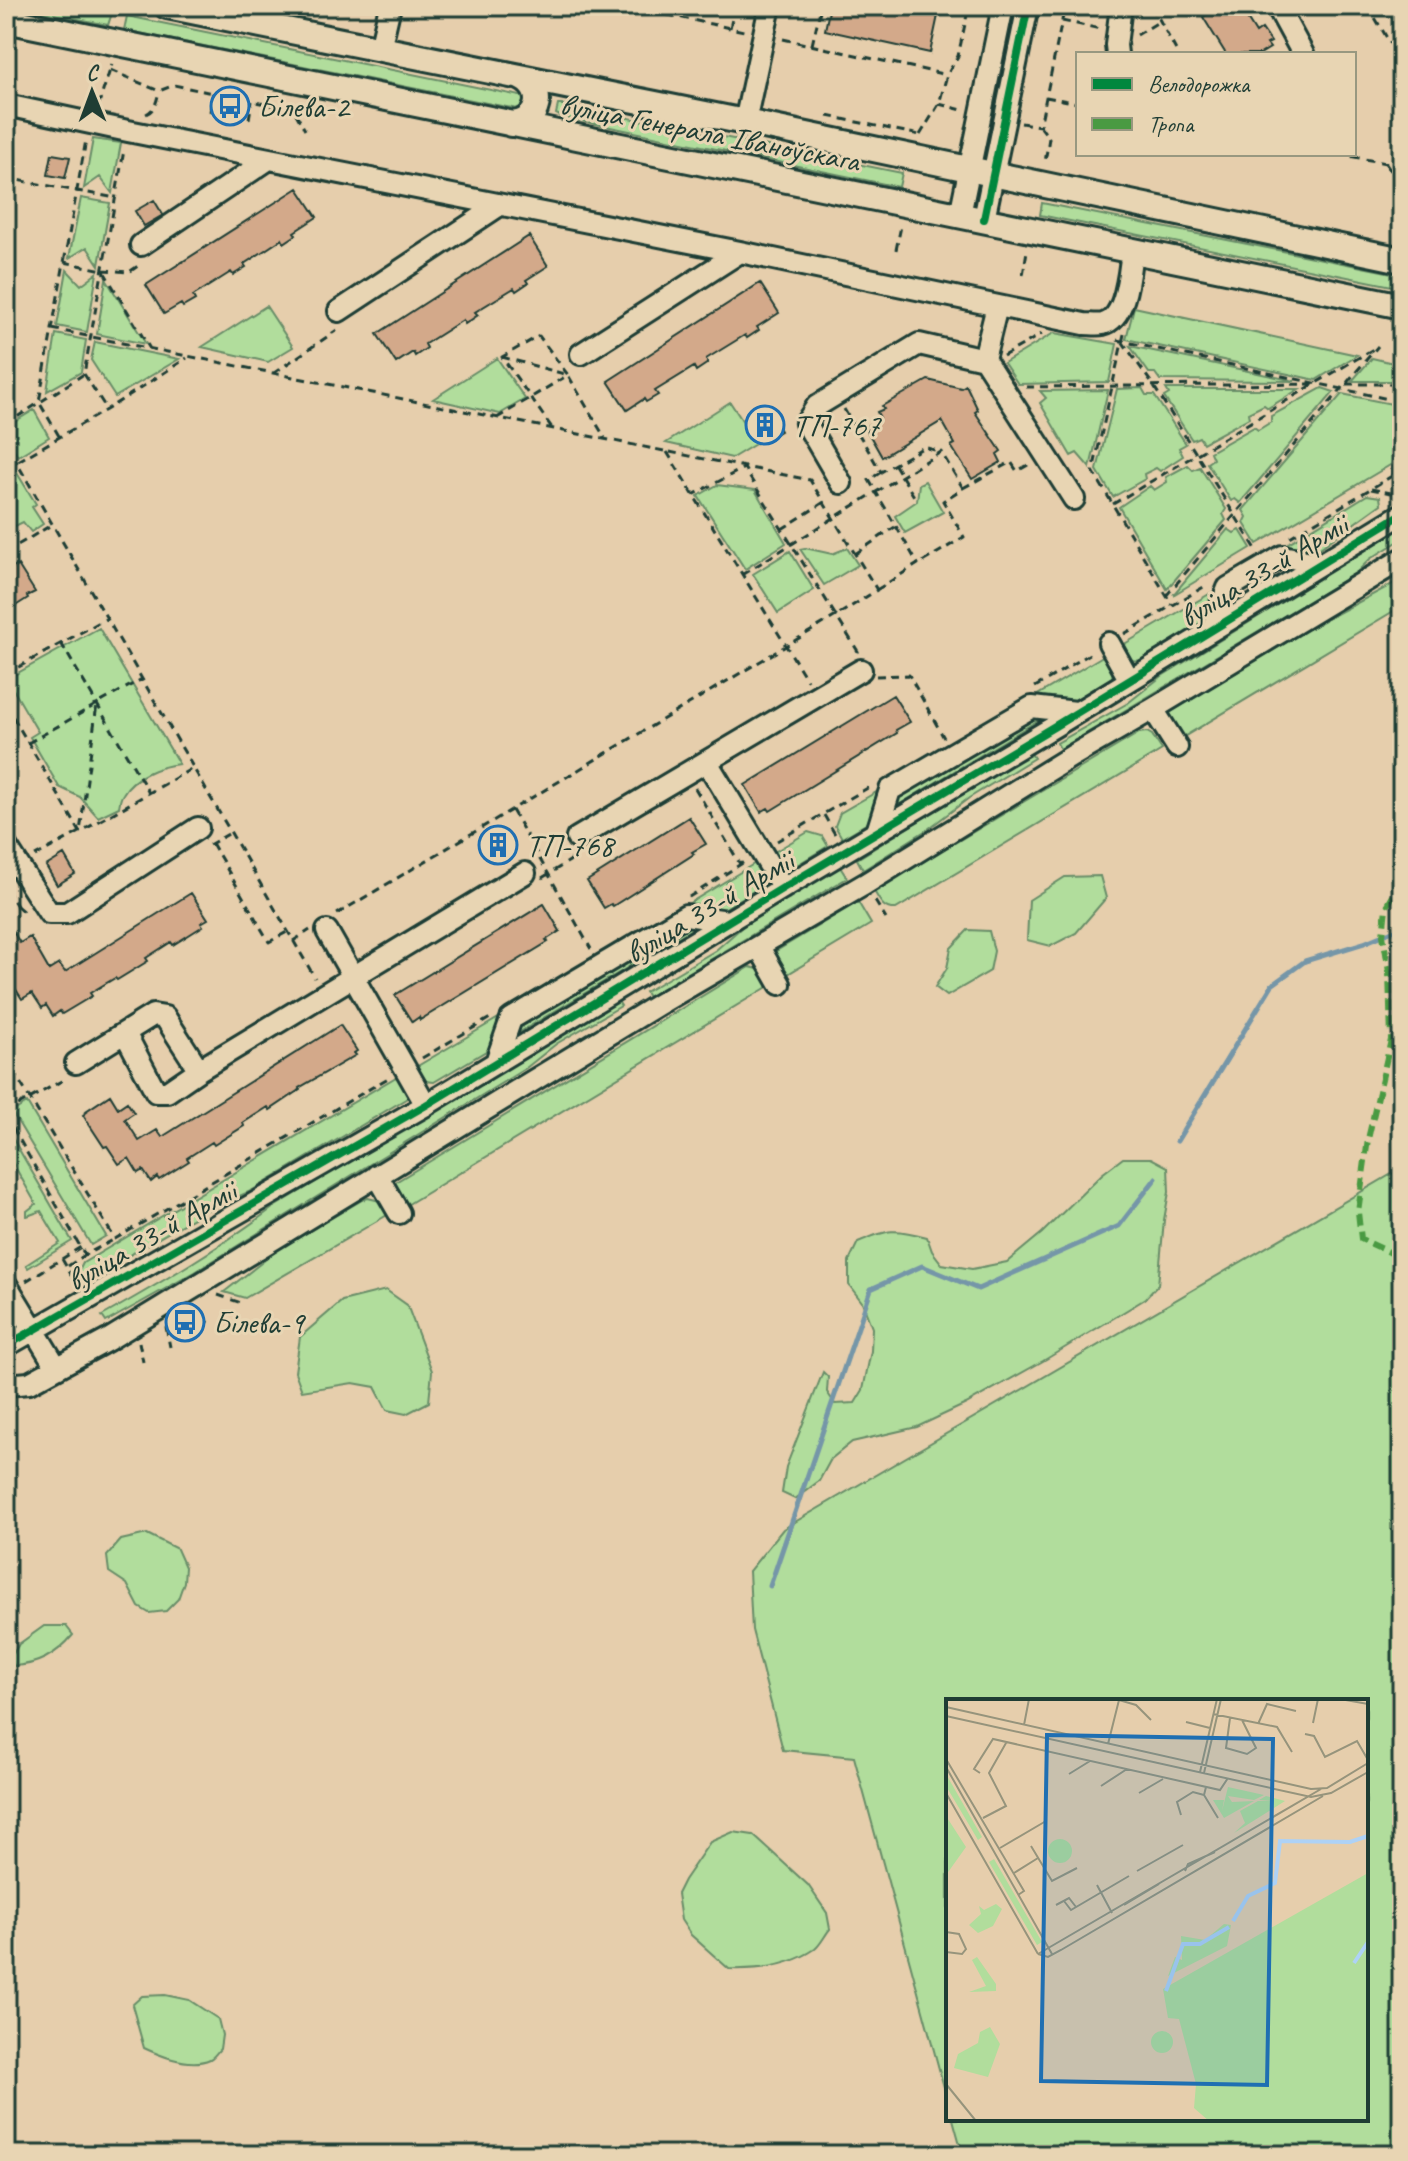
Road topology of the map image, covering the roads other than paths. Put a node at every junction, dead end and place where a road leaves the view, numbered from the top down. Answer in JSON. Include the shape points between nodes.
{"nodes":[{"id":1,"x":167,"y":6,"type":"edge"},
{"id":2,"x":390,"y":6,"type":"edge"},
{"id":3,"x":770,"y":6,"type":"edge"},
{"id":4,"x":1003,"y":6,"type":"edge"},
{"id":5,"x":1028,"y":6,"type":"edge"},
{"id":6,"x":1121,"y":6,"type":"edge"},
{"id":7,"x":1277,"y":6,"type":"edge"},
{"id":8,"x":6,"y":20,"type":"edge"},
{"id":9,"x":380,"y":49,"type":"junction"},
{"id":10,"x":1117,"y":52,"type":"edge"},
{"id":11,"x":1302,"y":52,"type":"edge"},
{"id":12,"x":520,"y":77,"type":"junction"},
{"id":13,"x":570,"y":87,"type":"junction"},
{"id":14,"x":6,"y":105,"type":"edge"},
{"id":15,"x":745,"y":122,"type":"junction"},
{"id":16,"x":511,"y":124,"type":"junction"},
{"id":17,"x":559,"y":134,"type":"junction"},
{"id":18,"x":269,"y":159,"type":"junction"},
{"id":19,"x":982,"y":172,"type":"junction"},
{"id":20,"x":500,"y":205,"type":"junction"},
{"id":21,"x":972,"y":217,"type":"junction"},
{"id":22,"x":141,"y":245,"type":"dead end"},
{"id":23,"x":1132,"y":251,"type":"junction"},
{"id":24,"x":740,"y":252,"type":"junction"},
{"id":25,"x":1402,"y":260,"type":"edge"},
{"id":26,"x":997,"y":306,"type":"junction"},
{"id":27,"x":1402,"y":306,"type":"edge"},
{"id":28,"x":339,"y":311,"type":"dead end"},
{"id":29,"x":992,"y":353,"type":"junction"},
{"id":30,"x":581,"y":354,"type":"dead end"},
{"id":31,"x":846,"y":486,"type":"road end"},
{"id":32,"x":1074,"y":499,"type":"dead end"},
{"id":33,"x":1402,"y":514,"type":"edge"},
{"id":34,"x":1402,"y":559,"type":"edge"},
{"id":35,"x":1109,"y":643,"type":"road end"},
{"id":36,"x":864,"y":666,"type":"road end"},
{"id":37,"x":1129,"y":679,"type":"junction"},
{"id":38,"x":1153,"y":709,"type":"junction"},
{"id":39,"x":1076,"y":712,"type":"junction"},
{"id":40,"x":1055,"y":726,"type":"junction"},
{"id":41,"x":1019,"y":747,"type":"junction"},
{"id":42,"x":1177,"y":747,"type":"dead end"},
{"id":43,"x":1072,"y":756,"type":"junction"},
{"id":44,"x":707,"y":762,"type":"junction"},
{"id":45,"x":1036,"y":778,"type":"junction"},
{"id":46,"x":877,"y":832,"type":"junction"},
{"id":47,"x":205,"y":836,"type":"road end"},
{"id":48,"x":582,"y":844,"type":"road end"},
{"id":49,"x":6,"y":846,"type":"edge"},
{"id":50,"x":530,"y":877,"type":"road end"},
{"id":51,"x":783,"y":888,"type":"junction"},
{"id":52,"x":728,"y":921,"type":"junction"},
{"id":53,"x":327,"y":924,"type":"road end"},
{"id":54,"x":759,"y":947,"type":"junction"},
{"id":55,"x":643,"y":974,"type":"junction"},
{"id":56,"x":353,"y":976,"type":"junction"},
{"id":57,"x":780,"y":984,"type":"dead end"},
{"id":58,"x":606,"y":996,"type":"junction"},
{"id":59,"x":659,"y":1004,"type":"junction"},
{"id":60,"x":623,"y":1026,"type":"junction"},
{"id":61,"x":125,"y":1033,"type":"junction"},
{"id":62,"x":496,"y":1062,"type":"junction"},
{"id":63,"x":76,"y":1063,"type":"dead end"},
{"id":64,"x":199,"y":1070,"type":"junction"},
{"id":65,"x":426,"y":1105,"type":"junction"},
{"id":66,"x":377,"y":1175,"type":"junction"},
{"id":67,"x":399,"y":1213,"type":"dead end"},
{"id":68,"x":14,"y":1283,"type":"edge"},
{"id":69,"x":35,"y":1330,"type":"junction"},
{"id":70,"x":6,"y":1346,"type":"edge"},
{"id":71,"x":57,"y":1368,"type":"junction"},
{"id":72,"x":6,"y":1385,"type":"edge"}],
"edges":[{"from":1,"to":9,"type":"main road","name":"вуліца Генерала Іваноўскага"},
{"from":2,"to":9,"type":"street"},
{"from":3,"to":15,"type":"street"},
{"from":4,"to":19,"type":"street"},
{"from":5,"to":19,"type":"street"},
{"from":6,"to":10,"type":"street"},
{"from":7,"to":11,"type":"street"},
{"from":8,"to":16,"type":"main road","name":"вуліца Генерала Іваноўскага"},
{"from":9,"to":12,"type":"main road","name":"вуліца Генерала Іваноўскага"},
{"from":12,"to":13,"type":"main road","name":"вуліца Генерала Іваноўскага"},
{"from":12,"to":16,"type":"main road","via":[[536,91],[536,106],[530,117]]},
{"from":13,"to":15,"type":"main road","name":"вуліца Генерала Іваноўскага"},
{"from":13,"to":17,"type":"main road","via":[[553,96],[547,108],[549,123]]},
{"from":14,"to":18,"type":"street"},
{"from":15,"to":19,"type":"main road","name":"вуліца Генерала Іваноўскага"},
{"from":16,"to":17,"type":"main road","name":"вуліца Генерала Іваноўскага"},
{"from":17,"to":21,"type":"main road","name":"вуліца Генерала Іваноўскага"},
{"from":18,"to":20,"type":"street"},
{"from":18,"to":22,"type":"street"},
{"from":19,"to":21,"type":"street"},
{"from":19,"to":25,"type":"main road","name":"вуліца Генерала Іваноўскага"},
{"from":20,"to":24,"type":"street"},
{"from":20,"to":28,"type":"street"},
{"from":21,"to":23,"type":"main road","name":"вуліца Генерала Іваноўскага"},
{"from":23,"to":26,"type":"street","via":[[1118,315],[1105,324]]},
{"from":23,"to":27,"type":"main road","name":"вуліца Генерала Іваноўскага"},
{"from":24,"to":26,"type":"street"},
{"from":24,"to":30,"type":"street"},
{"from":26,"to":29,"type":"street"},
{"from":29,"to":31,"type":"street","via":[[919,344],[817,406],[806,423]]},
{"from":29,"to":32,"type":"street"},
{"from":33,"to":37,"type":"street","name":"вуліца 33-й Арміі"},
{"from":34,"to":38,"type":"street","name":"вуліца 33-й Арміі"},
{"from":35,"to":37,"type":"street"},
{"from":36,"to":44,"type":"street"},
{"from":37,"to":39,"type":"street","name":"вуліца 33-й Арміі"},
{"from":38,"to":42,"type":"street"},
{"from":38,"to":43,"type":"street","name":"вуліца 33-й Арміі"},
{"from":39,"to":40,"type":"street","name":"вуліца 33-й Арміі"},
{"from":39,"to":46,"type":"street","via":[[1032,707],[890,790]]},
{"from":40,"to":41,"type":"street","name":"вуліца 33-й Арміі"},
{"from":40,"to":43,"type":"street","via":[[1048,736],[1050,749],[1060,757]]},
{"from":41,"to":45,"type":"street","via":[[1031,746],[1041,754],[1044,767]]},
{"from":41,"to":46,"type":"street","name":"вуліца 33-й Арміі"},
{"from":43,"to":45,"type":"street","name":"вуліца 33-й Арміі"},
{"from":44,"to":48,"type":"street"},
{"from":44,"to":51,"type":"street"},
{"from":45,"to":54,"type":"street","name":"вуліца 33-й Арміі"},
{"from":46,"to":51,"type":"street","name":"вуліца 33-й Арміі"},
{"from":47,"to":49,"type":"street","via":[[67,913],[49,913]]},
{"from":50,"to":56,"type":"street"},
{"from":51,"to":52,"type":"street","name":"вуліца 33-й Арміі"},
{"from":52,"to":55,"type":"street","name":"вуліца 33-й Арміі"},
{"from":52,"to":62,"type":"street","via":[[686,915],[511,1019]]},
{"from":53,"to":56,"type":"street"},
{"from":54,"to":57,"type":"street"},
{"from":54,"to":59,"type":"street","name":"вуліца 33-й Арміі"},
{"from":55,"to":58,"type":"street","name":"вуліца 33-й Арміі"},
{"from":55,"to":59,"type":"street","via":[[636,985],[638,997]]},
{"from":56,"to":64,"type":"street"},
{"from":56,"to":65,"type":"street"},
{"from":58,"to":60,"type":"street","via":[[618,995],[628,1003],[630,1015]]},
{"from":58,"to":62,"type":"street","name":"вуліца 33-й Арміі"},
{"from":59,"to":60,"type":"street","name":"вуліца 33-й Арміі"},
{"from":60,"to":66,"type":"street","name":"вуліца 33-й Арміі"},
{"from":61,"to":63,"type":"street"},
{"from":61,"to":64,"type":"street","via":[[153,1015],[165,1017]]},
{"from":61,"to":64,"type":"street","via":[[156,1092],[167,1092]]},
{"from":62,"to":65,"type":"street","name":"вуліца 33-й Арміі"},
{"from":65,"to":69,"type":"street","name":"вуліца 33-й Арміі"},
{"from":66,"to":67,"type":"street"},
{"from":66,"to":71,"type":"street","name":"вуліца 33-й Арміі"},
{"from":68,"to":69,"type":"street"},
{"from":69,"to":70,"type":"street","name":"вуліца 33-й Арміі"},
{"from":69,"to":71,"type":"street"},
{"from":71,"to":72,"type":"street","name":"вуліца 33-й Арміі","via":[[29,1383]]}]}
